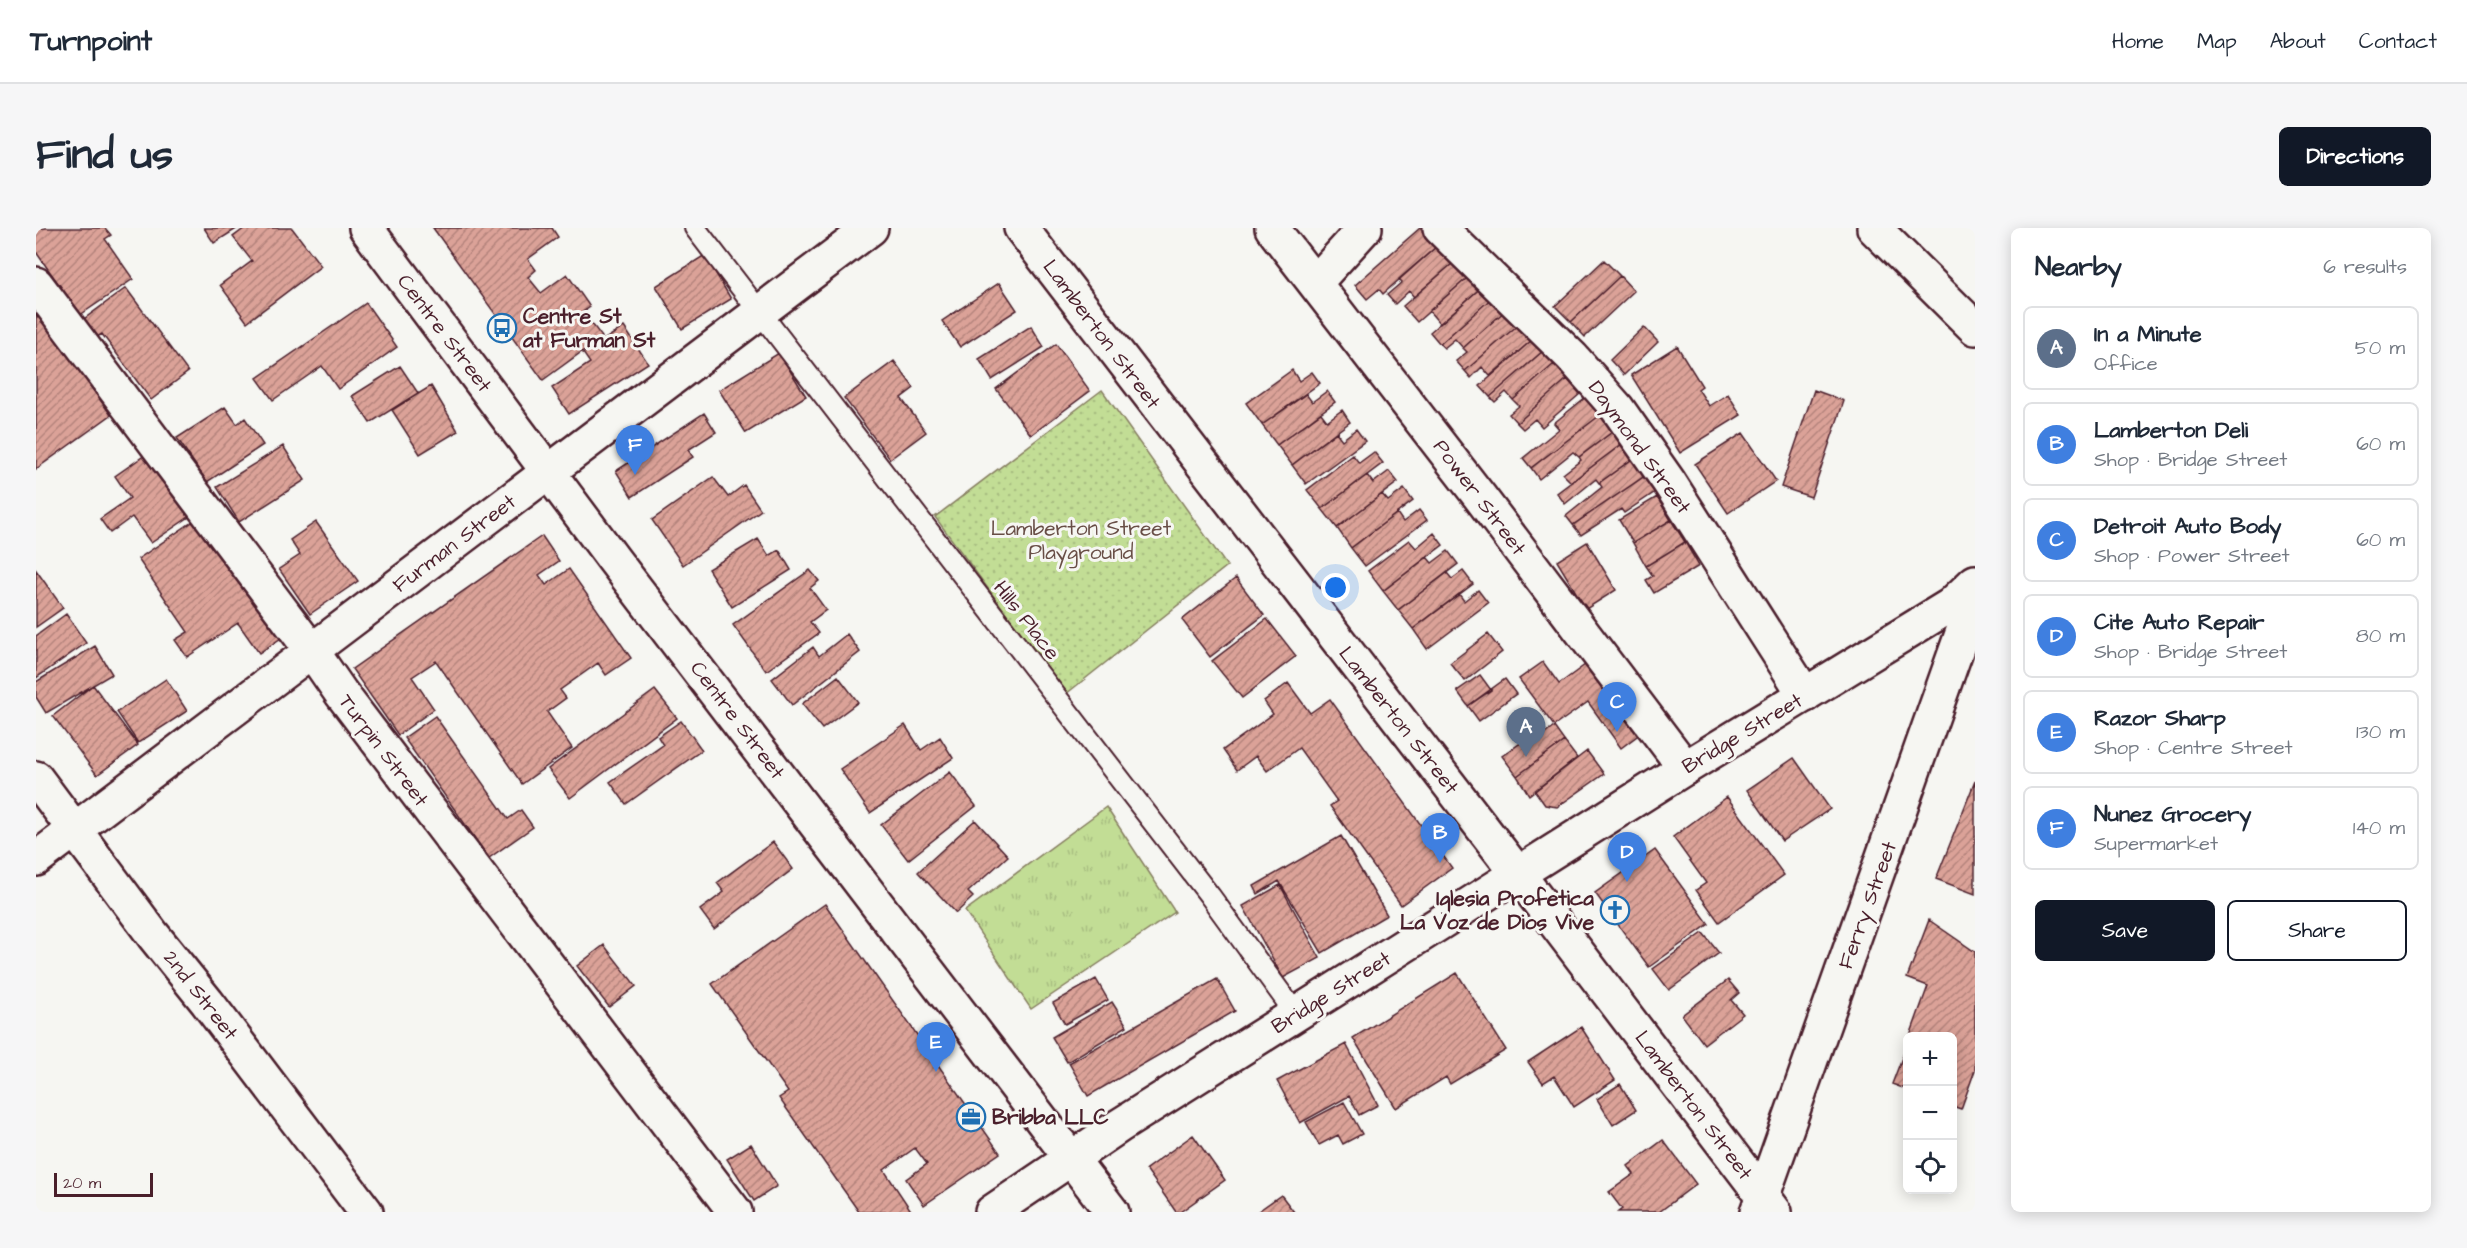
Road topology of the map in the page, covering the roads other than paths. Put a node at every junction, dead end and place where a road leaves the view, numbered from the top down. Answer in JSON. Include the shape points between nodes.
{"nodes":[{"id":1,"x":366,"y":228,"type":"edge"},
{"id":2,"x":695,"y":228,"type":"edge"},
{"id":3,"x":871,"y":228,"type":"edge"},
{"id":4,"x":1021,"y":228,"type":"edge"},
{"id":5,"x":1272,"y":228,"type":"edge"},
{"id":6,"x":1365,"y":228,"type":"edge"},
{"id":7,"x":1440,"y":228,"type":"edge"},
{"id":8,"x":1874,"y":228,"type":"edge"},
{"id":9,"x":1315,"y":283,"type":"junction"},
{"id":10,"x":36,"y":284,"type":"edge"},
{"id":11,"x":760,"y":313,"type":"junction"},
{"id":12,"x":1975,"y":328,"type":"edge"},
{"id":13,"x":550,"y":472,"type":"junction"},
{"id":14,"x":1975,"y":582,"type":"edge"},
{"id":15,"x":1975,"y":597,"type":"edge"},
{"id":16,"x":312,"y":651,"type":"junction"},
{"id":17,"x":1805,"y":695,"type":"junction"},
{"id":18,"x":1685,"y":768,"type":"junction"},
{"id":19,"x":36,"y":778,"type":"edge"},
{"id":20,"x":73,"y":829,"type":"junction"},
{"id":21,"x":36,"y":859,"type":"edge"},
{"id":22,"x":1518,"y":874,"type":"junction"},
{"id":23,"x":1296,"y":1014,"type":"junction"},
{"id":24,"x":1071,"y":1158,"type":"junction"},
{"id":25,"x":1765,"y":1207,"type":"edge"},
{"id":26,"x":366,"y":1212,"type":"edge"},
{"id":27,"x":735,"y":1212,"type":"edge"},
{"id":28,"x":992,"y":1212,"type":"edge"},
{"id":29,"x":1112,"y":1212,"type":"edge"}],
"edges":[{"from":1,"to":13,"type":"street","name":"Centre Street"},
{"from":2,"to":11,"type":"lane","name":"Hills Place"},
{"from":3,"to":11,"type":"street","name":"Furman Street"},
{"from":4,"to":22,"type":"street","name":"Lamberton Street"},
{"from":5,"to":9,"type":"street","name":"Power Street"},
{"from":6,"to":9,"type":"street"},
{"from":7,"to":17,"type":"street","name":"Daymond Street","via":[[1572,357],[1617,408]]},
{"from":8,"to":12,"type":"street"},
{"from":9,"to":18,"type":"street","name":"Power Street"},
{"from":10,"to":16,"type":"street","name":"Turpin Street"},
{"from":11,"to":13,"type":"street","name":"Furman Street"},
{"from":11,"to":23,"type":"lane","name":"Hills Place","via":[[1210,896]]},
{"from":13,"to":16,"type":"street","name":"Furman Street"},
{"from":13,"to":24,"type":"street","name":"Centre Street"},
{"from":14,"to":17,"type":"street","name":"Bridge Street","via":[[1951,605]]},
{"from":15,"to":25,"type":"street","name":"Ferry Street"},
{"from":16,"to":20,"type":"street","name":"Furman Street"},
{"from":16,"to":27,"type":"street","name":"Turpin Street"},
{"from":17,"to":18,"type":"street","name":"Bridge Street"},
{"from":18,"to":22,"type":"street","name":"Bridge Street"},
{"from":19,"to":20,"type":"street","name":"2nd Street"},
{"from":20,"to":21,"type":"street","name":"Furman Street"},
{"from":20,"to":26,"type":"street","name":"2nd Street"},
{"from":22,"to":23,"type":"street","name":"Bridge Street"},
{"from":22,"to":25,"type":"street","name":"Lamberton Street"},
{"from":23,"to":24,"type":"street","name":"Bridge Street"},
{"from":24,"to":28,"type":"street","name":"Bridge Street"},
{"from":24,"to":29,"type":"street","name":"Centre Street"}]}
